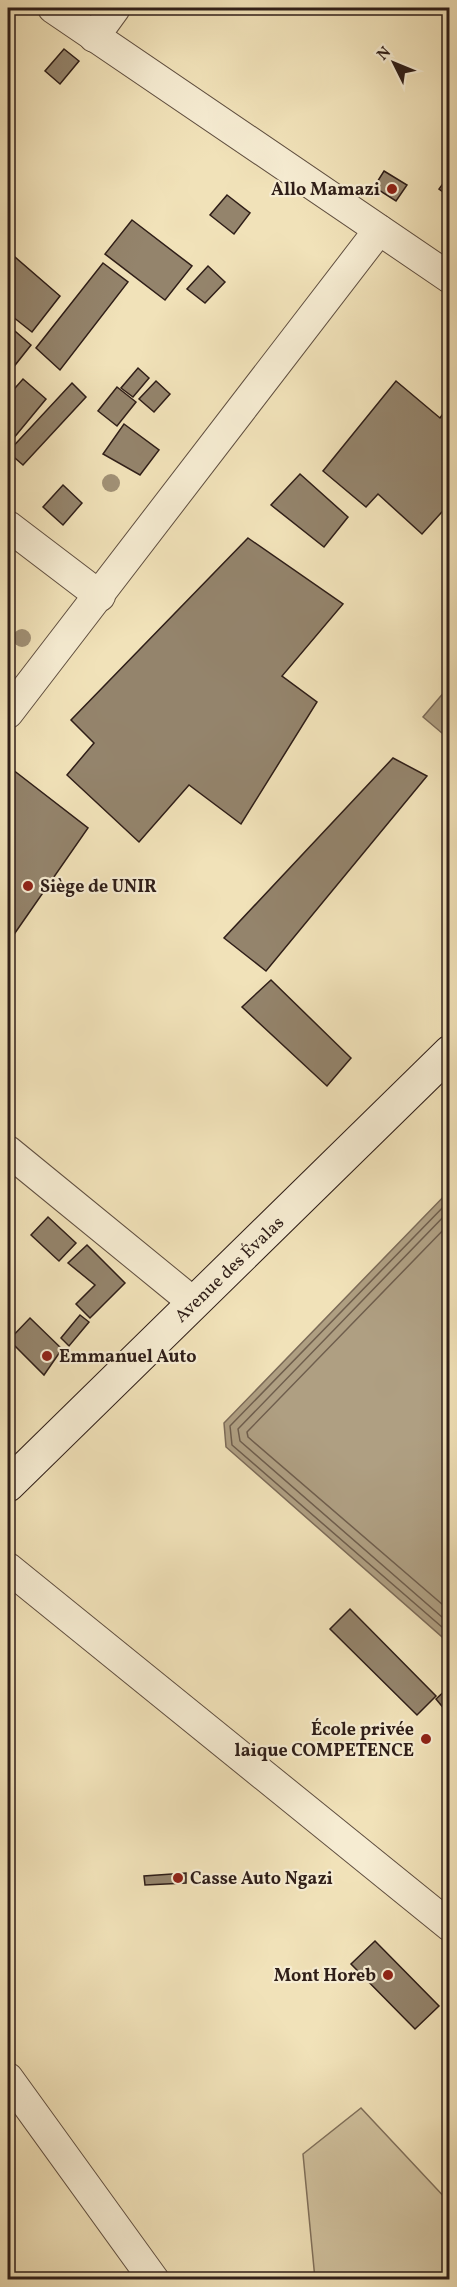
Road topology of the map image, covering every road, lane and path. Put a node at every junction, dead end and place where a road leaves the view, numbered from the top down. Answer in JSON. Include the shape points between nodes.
{"nodes":[{"id":1,"x":53,"y":8,"type":"edge"},
{"id":2,"x":115,"y":8,"type":"edge"},
{"id":3,"x":94,"y":37,"type":"junction"},
{"id":4,"x":379,"y":230,"type":"junction"},
{"id":5,"x":450,"y":278,"type":"edge"},
{"id":6,"x":8,"y":526,"type":"edge"},
{"id":7,"x":100,"y":596,"type":"junction"},
{"id":8,"x":8,"y":713,"type":"edge"},
{"id":9,"x":450,"y":1052,"type":"edge"},
{"id":10,"x":8,"y":1151,"type":"edge"},
{"id":11,"x":194,"y":1303,"type":"junction"},
{"id":12,"x":8,"y":1485,"type":"edge"},
{"id":13,"x":8,"y":1568,"type":"edge"},
{"id":14,"x":450,"y":1926,"type":"edge"},
{"id":15,"x":8,"y":2078,"type":"edge"},
{"id":16,"x":154,"y":2280,"type":"edge"}],
"edges":[{"from":1,"to":3,"type":"street"},
{"from":2,"to":3,"type":"street"},
{"from":3,"to":4,"type":"street"},
{"from":4,"to":5,"type":"street"},
{"from":4,"to":7,"type":"street"},
{"from":6,"to":7,"type":"street"},
{"from":7,"to":8,"type":"street"},
{"from":9,"to":11,"type":"street","name":"Avenue des Évalas"},
{"from":10,"to":11,"type":"street"},
{"from":11,"to":12,"type":"street","name":"Avenue des Évalas"},
{"from":13,"to":14,"type":"street"},
{"from":15,"to":16,"type":"street"}]}
